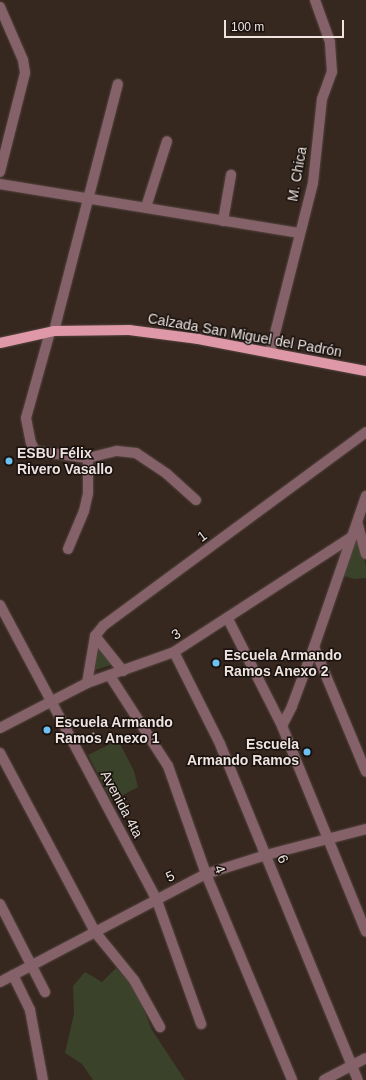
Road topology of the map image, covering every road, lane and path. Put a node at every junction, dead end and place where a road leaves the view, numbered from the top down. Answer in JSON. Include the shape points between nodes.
{"nodes":[{"id":1,"x":315,"y":0,"type":"edge"},
{"id":2,"x":0,"y":7,"type":"edge"},
{"id":3,"x":118,"y":84,"type":"dead end"},
{"id":4,"x":167,"y":140,"type":"dead end"},
{"id":5,"x":0,"y":172,"type":"edge"},
{"id":6,"x":231,"y":175,"type":"dead end"},
{"id":7,"x":0,"y":184,"type":"edge"},
{"id":8,"x":89,"y":197,"type":"junction"},
{"id":9,"x":146,"y":207,"type":"junction"},
{"id":10,"x":223,"y":221,"type":"junction"},
{"id":11,"x":298,"y":233,"type":"junction"},
{"id":12,"x":52,"y":332,"type":"junction"},
{"id":13,"x":0,"y":343,"type":"edge"},
{"id":14,"x":270,"y":353,"type":"junction"},
{"id":15,"x":366,"y":370,"type":"edge"},
{"id":16,"x":364,"y":437,"type":"edge"},
{"id":17,"x":88,"y":458,"type":"junction"},
{"id":18,"x":366,"y":496,"type":"edge"},
{"id":19,"x":196,"y":500,"type":"dead end"},
{"id":20,"x":358,"y":525,"type":"junction"},
{"id":21,"x":352,"y":536,"type":"junction"},
{"id":22,"x":68,"y":549,"type":"dead end"},
{"id":23,"x":366,"y":554,"type":"edge"},
{"id":24,"x":0,"y":605,"type":"edge"},
{"id":25,"x":228,"y":619,"type":"junction"},
{"id":26,"x":95,"y":636,"type":"junction"},
{"id":27,"x":314,"y":647,"type":"junction"},
{"id":28,"x":174,"y":652,"type":"junction"},
{"id":29,"x":123,"y":671,"type":"junction"},
{"id":30,"x":110,"y":676,"type":"junction"},
{"id":31,"x":87,"y":683,"type":"junction"},
{"id":32,"x":52,"y":701,"type":"junction"},
{"id":33,"x":282,"y":726,"type":"junction"},
{"id":34,"x":0,"y":728,"type":"edge"},
{"id":35,"x":94,"y":733,"type":"dead end"},
{"id":36,"x":75,"y":744,"type":"junction"},
{"id":37,"x":0,"y":753,"type":"edge"},
{"id":38,"x":366,"y":772,"type":"edge"},
{"id":39,"x":366,"y":829,"type":"edge"},
{"id":40,"x":328,"y":840,"type":"junction"},
{"id":41,"x":266,"y":855,"type":"junction"},
{"id":42,"x":206,"y":874,"type":"junction"},
{"id":43,"x":156,"y":898,"type":"junction"},
{"id":44,"x":0,"y":904,"type":"edge"},
{"id":45,"x":95,"y":932,"type":"junction"},
{"id":46,"x":366,"y":932,"type":"edge"},
{"id":47,"x":31,"y":965,"type":"junction"},
{"id":48,"x":13,"y":974,"type":"junction"},
{"id":49,"x":0,"y":982,"type":"edge"},
{"id":50,"x":45,"y":992,"type":"dead end"},
{"id":51,"x":201,"y":1024,"type":"dead end"},
{"id":52,"x":160,"y":1027,"type":"dead end"},
{"id":53,"x":366,"y":1058,"type":"edge"},
{"id":54,"x":353,"y":1065,"type":"junction"},
{"id":55,"x":43,"y":1080,"type":"edge"},
{"id":56,"x":292,"y":1080,"type":"edge"},
{"id":57,"x":324,"y":1080,"type":"edge"},
{"id":58,"x":358,"y":1080,"type":"edge"}],
"edges":[{"from":1,"to":11,"type":"street","name":"M. Chica","via":[[330,42],[332,72],[322,99],[313,183]]},
{"from":2,"to":5,"type":"street","via":[[23,60],[25,73]]},
{"from":3,"to":8,"type":"street"},
{"from":4,"to":9,"type":"street"},
{"from":6,"to":10,"type":"street"},
{"from":7,"to":8,"type":"street"},
{"from":8,"to":9,"type":"street"},
{"from":8,"to":12,"type":"street"},
{"from":9,"to":10,"type":"street"},
{"from":10,"to":11,"type":"street"},
{"from":11,"to":14,"type":"street","name":"M. Chica"},
{"from":12,"to":13,"type":"main road","name":"Calzada San Miguel del Padrón"},
{"from":12,"to":14,"type":"main road","name":"Calzada San Miguel del Padrón","via":[[129,330],[198,339]]},
{"from":12,"to":17,"type":"street","via":[[26,418],[31,443],[40,453]]},
{"from":14,"to":15,"type":"main road","name":"Calzada San Miguel del Padrón"},
{"from":16,"to":26,"type":"street","name":"1","via":[[103,626]]},
{"from":17,"to":19,"type":"street","via":[[117,451],[136,453],[167,474]]},
{"from":17,"to":22,"type":"street","via":[[88,493],[84,512]]},
{"from":18,"to":20,"type":"street"},
{"from":20,"to":21,"type":"street"},
{"from":20,"to":23,"type":"street"},
{"from":21,"to":25,"type":"street","name":"3"},
{"from":21,"to":27,"type":"street"},
{"from":24,"to":32,"type":"street","name":"Avenida 4ta"},
{"from":25,"to":28,"type":"street","name":"3"},
{"from":25,"to":33,"type":"street"},
{"from":26,"to":29,"type":"street"},
{"from":26,"to":31,"type":"street"},
{"from":27,"to":33,"type":"street"},
{"from":27,"to":38,"type":"street"},
{"from":28,"to":29,"type":"street","name":"3"},
{"from":28,"to":41,"type":"street","name":"6","via":[[220,744]]},
{"from":29,"to":30,"type":"street","name":"3"},
{"from":30,"to":31,"type":"street","name":"3"},
{"from":30,"to":42,"type":"street","name":"4","via":[[168,766]]},
{"from":31,"to":32,"type":"street","name":"3"},
{"from":32,"to":34,"type":"street","name":"3"},
{"from":32,"to":36,"type":"street","name":"Avenida 4ta"},
{"from":33,"to":40,"type":"street"},
{"from":35,"to":36,"type":"path"},
{"from":36,"to":43,"type":"street","name":"Avenida 4ta"},
{"from":37,"to":45,"type":"street"},
{"from":39,"to":40,"type":"street","name":"5"},
{"from":40,"to":41,"type":"street","name":"5"},
{"from":40,"to":46,"type":"street"},
{"from":41,"to":42,"type":"street","name":"5"},
{"from":41,"to":54,"type":"street","name":"6"},
{"from":42,"to":43,"type":"street","name":"5"},
{"from":42,"to":56,"type":"street","name":"4"},
{"from":43,"to":45,"type":"street","name":"5"},
{"from":43,"to":51,"type":"street","name":"Avenida 4ta"},
{"from":44,"to":47,"type":"street"},
{"from":45,"to":47,"type":"street","name":"5"},
{"from":45,"to":52,"type":"street","via":[[134,980]]},
{"from":47,"to":48,"type":"street","name":"5"},
{"from":47,"to":50,"type":"street"},
{"from":48,"to":49,"type":"street","name":"5"},
{"from":48,"to":55,"type":"street","via":[[30,1010]]},
{"from":53,"to":54,"type":"street"},
{"from":54,"to":57,"type":"street"},
{"from":54,"to":58,"type":"street","name":"6"}]}
